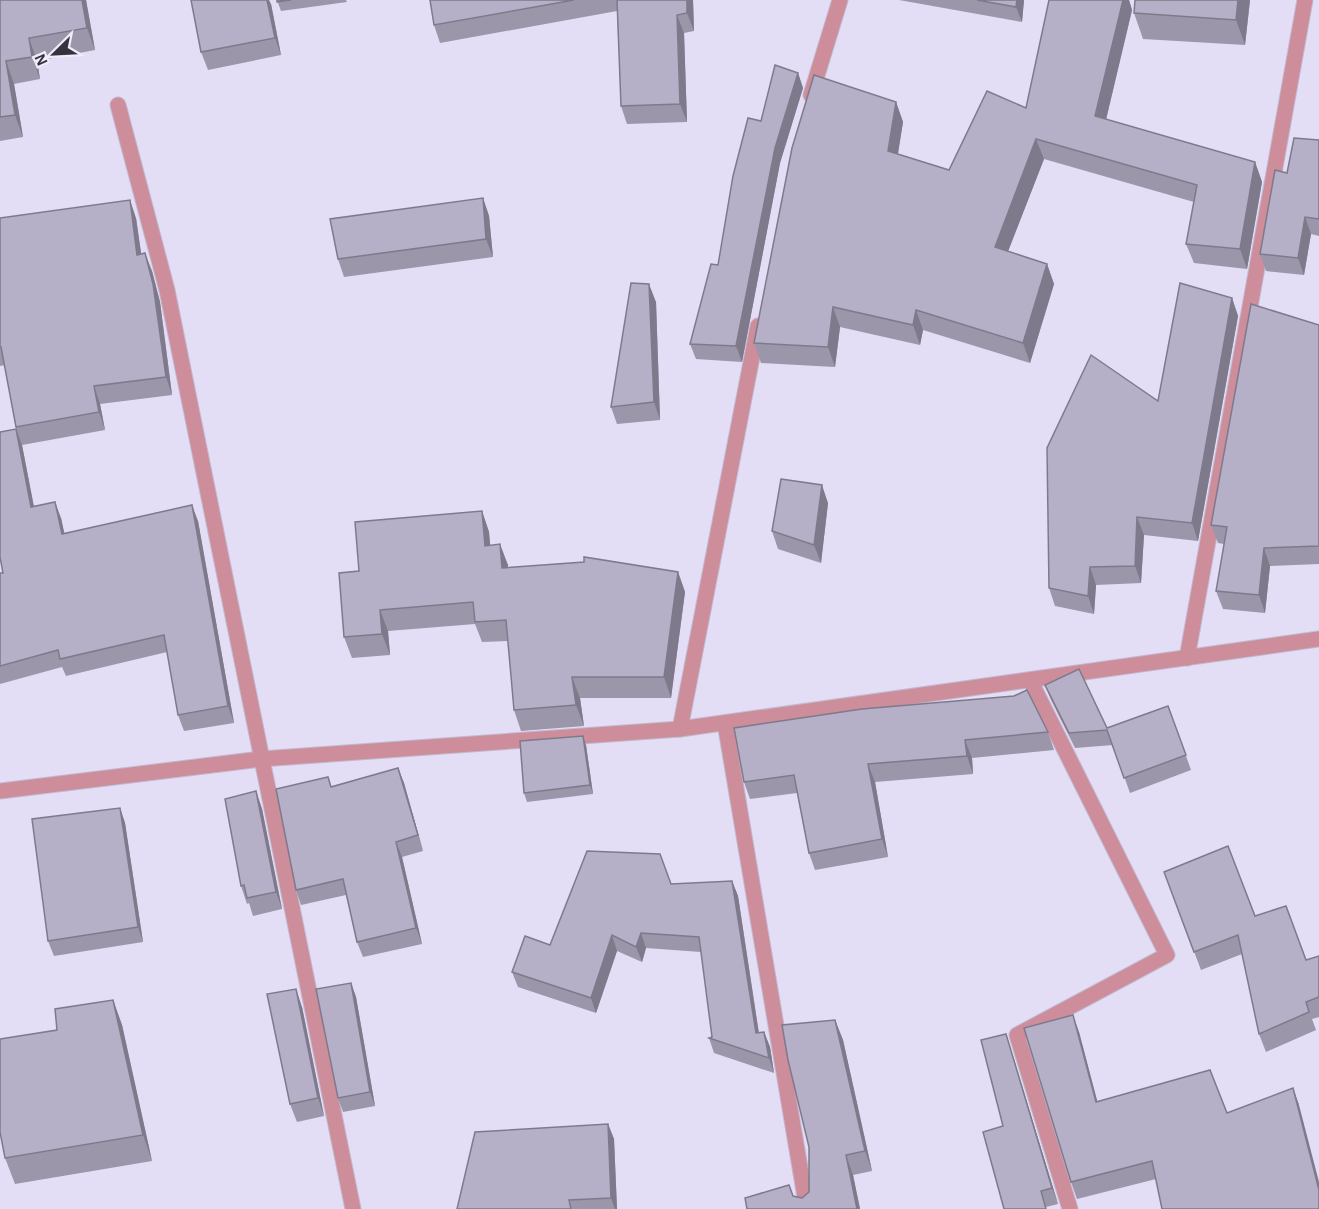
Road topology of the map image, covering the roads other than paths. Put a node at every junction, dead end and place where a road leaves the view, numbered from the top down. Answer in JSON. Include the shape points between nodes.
{"nodes":[{"id":1,"x":840,"y":0,"type":"edge"},
{"id":2,"x":1305,"y":0,"type":"edge"},
{"id":3,"x":118,"y":105,"type":"dead end"},
{"id":4,"x":806,"y":110,"type":"edge"},
{"id":5,"x":762,"y":306,"type":"edge"},
{"id":6,"x":1319,"y":639,"type":"edge"},
{"id":7,"x":1187,"y":657,"type":"junction"},
{"id":8,"x":1030,"y":680,"type":"junction"},
{"id":9,"x":725,"y":723,"type":"junction"},
{"id":10,"x":680,"y":729,"type":"junction"},
{"id":11,"x":261,"y":759,"type":"junction"},
{"id":12,"x":0,"y":791,"type":"edge"},
{"id":13,"x":352,"y":1209,"type":"edge"},
{"id":14,"x":807,"y":1209,"type":"edge"},
{"id":15,"x":1070,"y":1209,"type":"edge"}],
"edges":[{"from":1,"to":4,"type":"street"},
{"from":2,"to":7,"type":"street"},
{"from":3,"to":11,"type":"street","via":[[167,290]]},
{"from":5,"to":10,"type":"street"},
{"from":6,"to":7,"type":"street"},
{"from":7,"to":8,"type":"street"},
{"from":8,"to":9,"type":"street"},
{"from":8,"to":15,"type":"street","via":[[1167,955],[1017,1035]]},
{"from":9,"to":10,"type":"street"},
{"from":9,"to":14,"type":"street"},
{"from":10,"to":11,"type":"street"},
{"from":11,"to":12,"type":"street"},
{"from":11,"to":13,"type":"street"}]}
